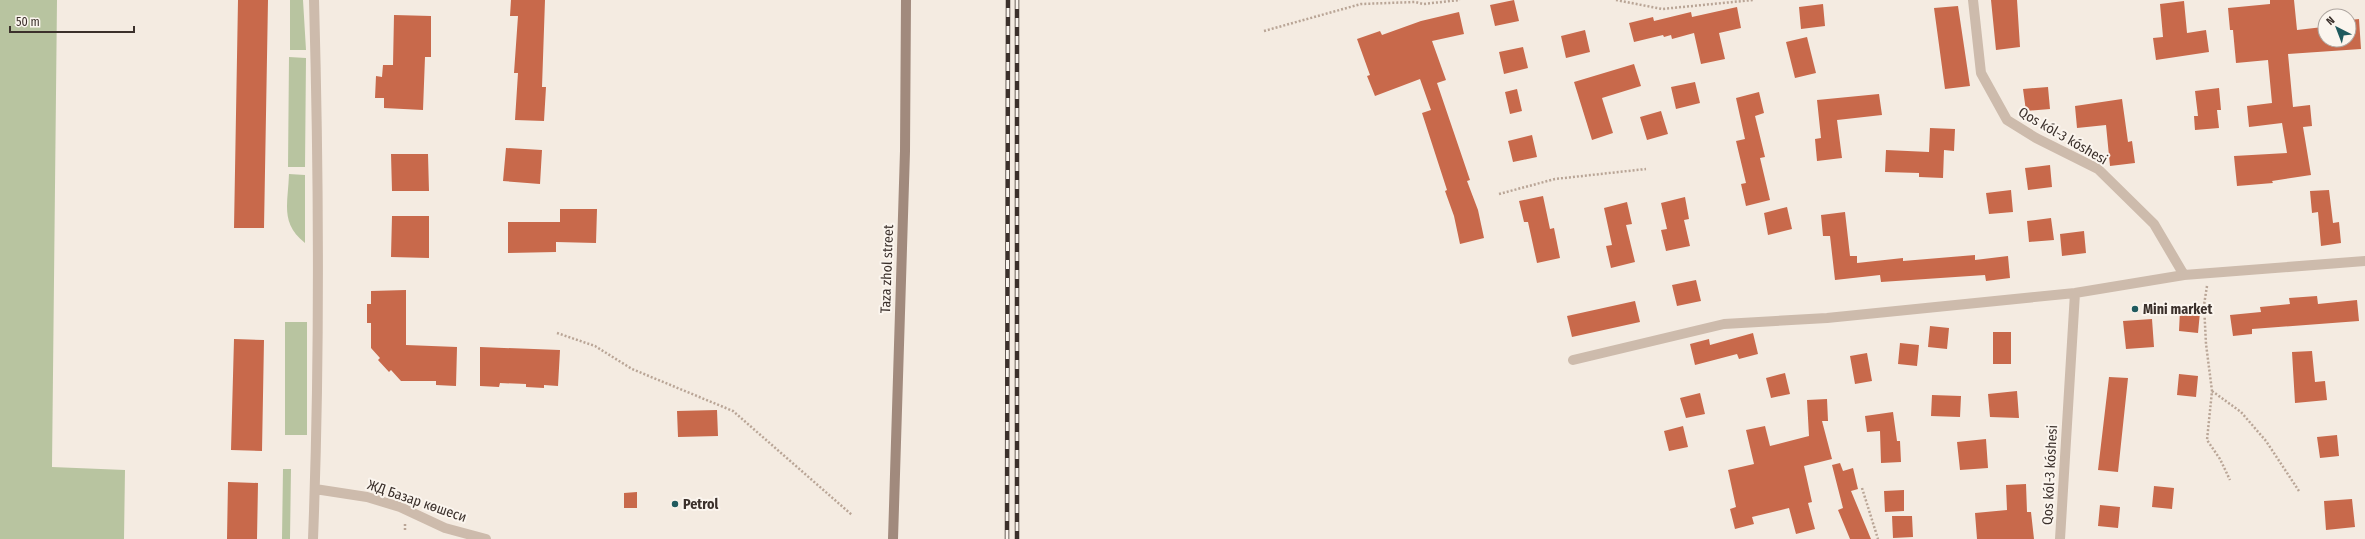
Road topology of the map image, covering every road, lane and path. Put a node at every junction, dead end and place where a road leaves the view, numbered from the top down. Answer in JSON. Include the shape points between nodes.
{"nodes":[{"id":1,"x":314,"y":0,"type":"edge"},
{"id":2,"x":906,"y":0,"type":"edge"},
{"id":3,"x":1460,"y":0,"type":"edge"},
{"id":4,"x":1616,"y":0,"type":"edge"},
{"id":5,"x":1753,"y":0,"type":"edge"},
{"id":6,"x":1973,"y":0,"type":"edge"},
{"id":7,"x":1264,"y":31,"type":"dead end"},
{"id":8,"x":1646,"y":169,"type":"dead end"},
{"id":9,"x":1499,"y":194,"type":"dead end"},
{"id":10,"x":2365,"y":260,"type":"edge"},
{"id":11,"x":2209,"y":273,"type":"junction"},
{"id":12,"x":2184,"y":275,"type":"junction"},
{"id":13,"x":2074,"y":293,"type":"junction"},
{"id":14,"x":557,"y":333,"type":"dead end"},
{"id":15,"x":1573,"y":360,"type":"dead end"},
{"id":16,"x":2212,"y":391,"type":"junction"},
{"id":17,"x":2230,"y":480,"type":"dead end"},
{"id":18,"x":1862,"y":488,"type":"dead end"},
{"id":19,"x":315,"y":489,"type":"junction"},
{"id":20,"x":2299,"y":491,"type":"dead end"},
{"id":21,"x":852,"y":515,"type":"dead end"},
{"id":22,"x":313,"y":539,"type":"edge"},
{"id":23,"x":486,"y":539,"type":"edge"},
{"id":24,"x":893,"y":539,"type":"edge"},
{"id":25,"x":1878,"y":539,"type":"edge"},
{"id":26,"x":2060,"y":539,"type":"edge"}],
"edges":[{"from":1,"to":19,"type":"street","via":[[319,250]]},
{"from":2,"to":24,"type":"main road","name":"Taza zhol street","via":[[905,151]]},
{"from":3,"to":7,"type":"path","via":[[1423,4],[1361,4]]},
{"from":4,"to":5,"type":"path","via":[[1662,9]]},
{"from":6,"to":12,"type":"street","name":"Qos kól-3 kóshesi","via":[[1981,73],[2007,120],[2036,138],[2098,169],[2154,224]]},
{"from":8,"to":9,"type":"path","via":[[1555,179]]},
{"from":10,"to":11,"type":"street"},
{"from":11,"to":12,"type":"street"},
{"from":11,"to":16,"type":"path","via":[[2204,305]]},
{"from":12,"to":13,"type":"street"},
{"from":13,"to":15,"type":"street","via":[[1827,318],[1724,324]]},
{"from":13,"to":26,"type":"street","name":"Qos kól-3 kóshesi"},
{"from":14,"to":21,"type":"path","via":[[595,346],[632,369],[733,411]]},
{"from":16,"to":17,"type":"path","via":[[2207,440]]},
{"from":16,"to":20,"type":"path","via":[[2241,412],[2266,441]]},
{"from":18,"to":25,"type":"path"},
{"from":19,"to":22,"type":"street"},
{"from":19,"to":23,"type":"street","name":"ЖД Базар көшеси","via":[[367,497],[400,507],[445,528]]}]}
